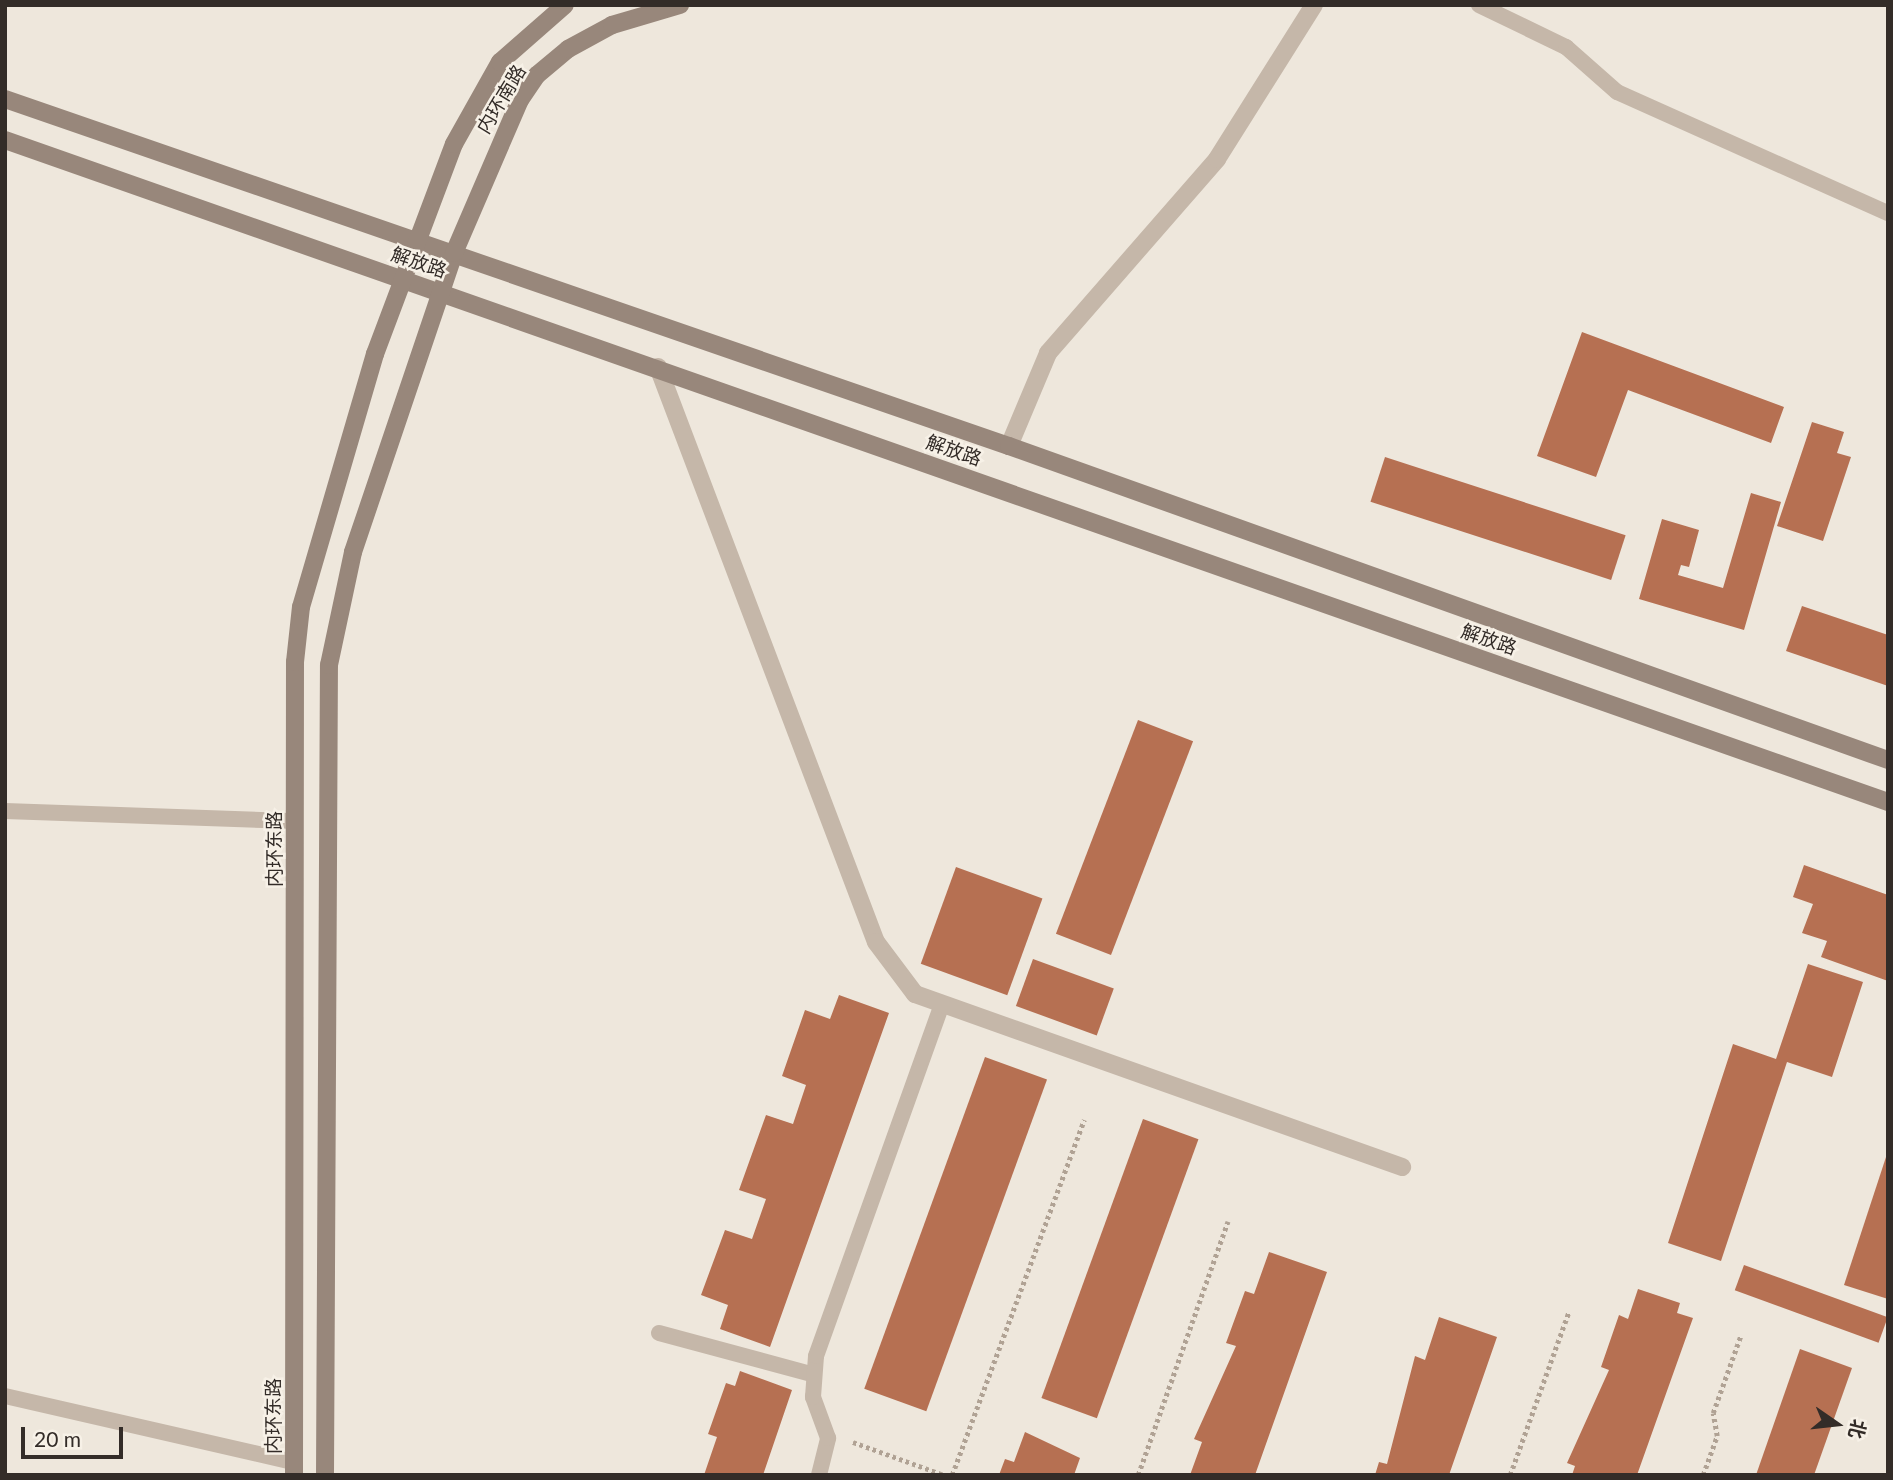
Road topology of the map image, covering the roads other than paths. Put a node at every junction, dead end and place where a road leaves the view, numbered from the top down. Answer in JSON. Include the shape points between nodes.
{"nodes":[{"id":1,"x":565,"y":5,"type":"edge"},
{"id":2,"x":680,"y":5,"type":"edge"},
{"id":3,"x":1314,"y":5,"type":"edge"},
{"id":4,"x":1479,"y":5,"type":"edge"},
{"id":5,"x":5,"y":99,"type":"edge"},
{"id":6,"x":5,"y":140,"type":"edge"},
{"id":7,"x":1888,"y":212,"type":"edge"},
{"id":8,"x":414,"y":240,"type":"junction"},
{"id":9,"x":454,"y":253,"type":"junction"},
{"id":10,"x":400,"y":278,"type":"junction"},
{"id":11,"x":440,"y":291,"type":"junction"},
{"id":12,"x":658,"y":368,"type":"junction"},
{"id":13,"x":1009,"y":446,"type":"junction"},
{"id":14,"x":1888,"y":760,"type":"edge"},
{"id":15,"x":1888,"y":802,"type":"edge"},
{"id":16,"x":5,"y":811,"type":"edge"},
{"id":17,"x":295,"y":821,"type":"junction"},
{"id":18,"x":942,"y":1004,"type":"junction"},
{"id":19,"x":1402,"y":1167,"type":"dead end"},
{"id":20,"x":659,"y":1333,"type":"dead end"},
{"id":21,"x":811,"y":1374,"type":"junction"},
{"id":22,"x":5,"y":1396,"type":"edge"},
{"id":23,"x":294,"y":1468,"type":"edge"},
{"id":24,"x":325,"y":1475,"type":"edge"},
{"id":25,"x":819,"y":1475,"type":"edge"}],
"edges":[{"from":1,"to":8,"type":"main road","name":"内环南路","via":[[523,37],[481,87]]},
{"from":2,"to":9,"type":"main road","name":"内环南路","via":[[612,25],[537,75],[491,158]]},
{"from":3,"to":13,"type":"street","via":[[1217,159],[1048,353]]},
{"from":4,"to":7,"type":"lane","via":[[1566,47],[1617,92]]},
{"from":5,"to":8,"type":"main road","name":"解放路"},
{"from":6,"to":10,"type":"main road","name":"解放路"},
{"from":8,"to":9,"type":"main road","name":"解放路"},
{"from":8,"to":10,"type":"main road","name":"内环东路"},
{"from":9,"to":11,"type":"main road"},
{"from":9,"to":13,"type":"main road","name":"解放路"},
{"from":10,"to":11,"type":"main road","name":"解放路"},
{"from":10,"to":17,"type":"main road","name":"内环东路","via":[[301,607]]},
{"from":11,"to":12,"type":"main road","name":"解放路"},
{"from":11,"to":24,"type":"main road","via":[[353,552],[329,665]]},
{"from":12,"to":15,"type":"main road","name":"解放路"},
{"from":12,"to":18,"type":"street","via":[[876,943],[915,994]]},
{"from":13,"to":14,"type":"main road","name":"解放路"},
{"from":16,"to":17,"type":"lane"},
{"from":17,"to":23,"type":"main road","name":"内环东路"},
{"from":18,"to":19,"type":"street"},
{"from":18,"to":21,"type":"lane"},
{"from":20,"to":21,"type":"lane"},
{"from":21,"to":25,"type":"lane","via":[[828,1438]]},
{"from":22,"to":23,"type":"lane"}]}
